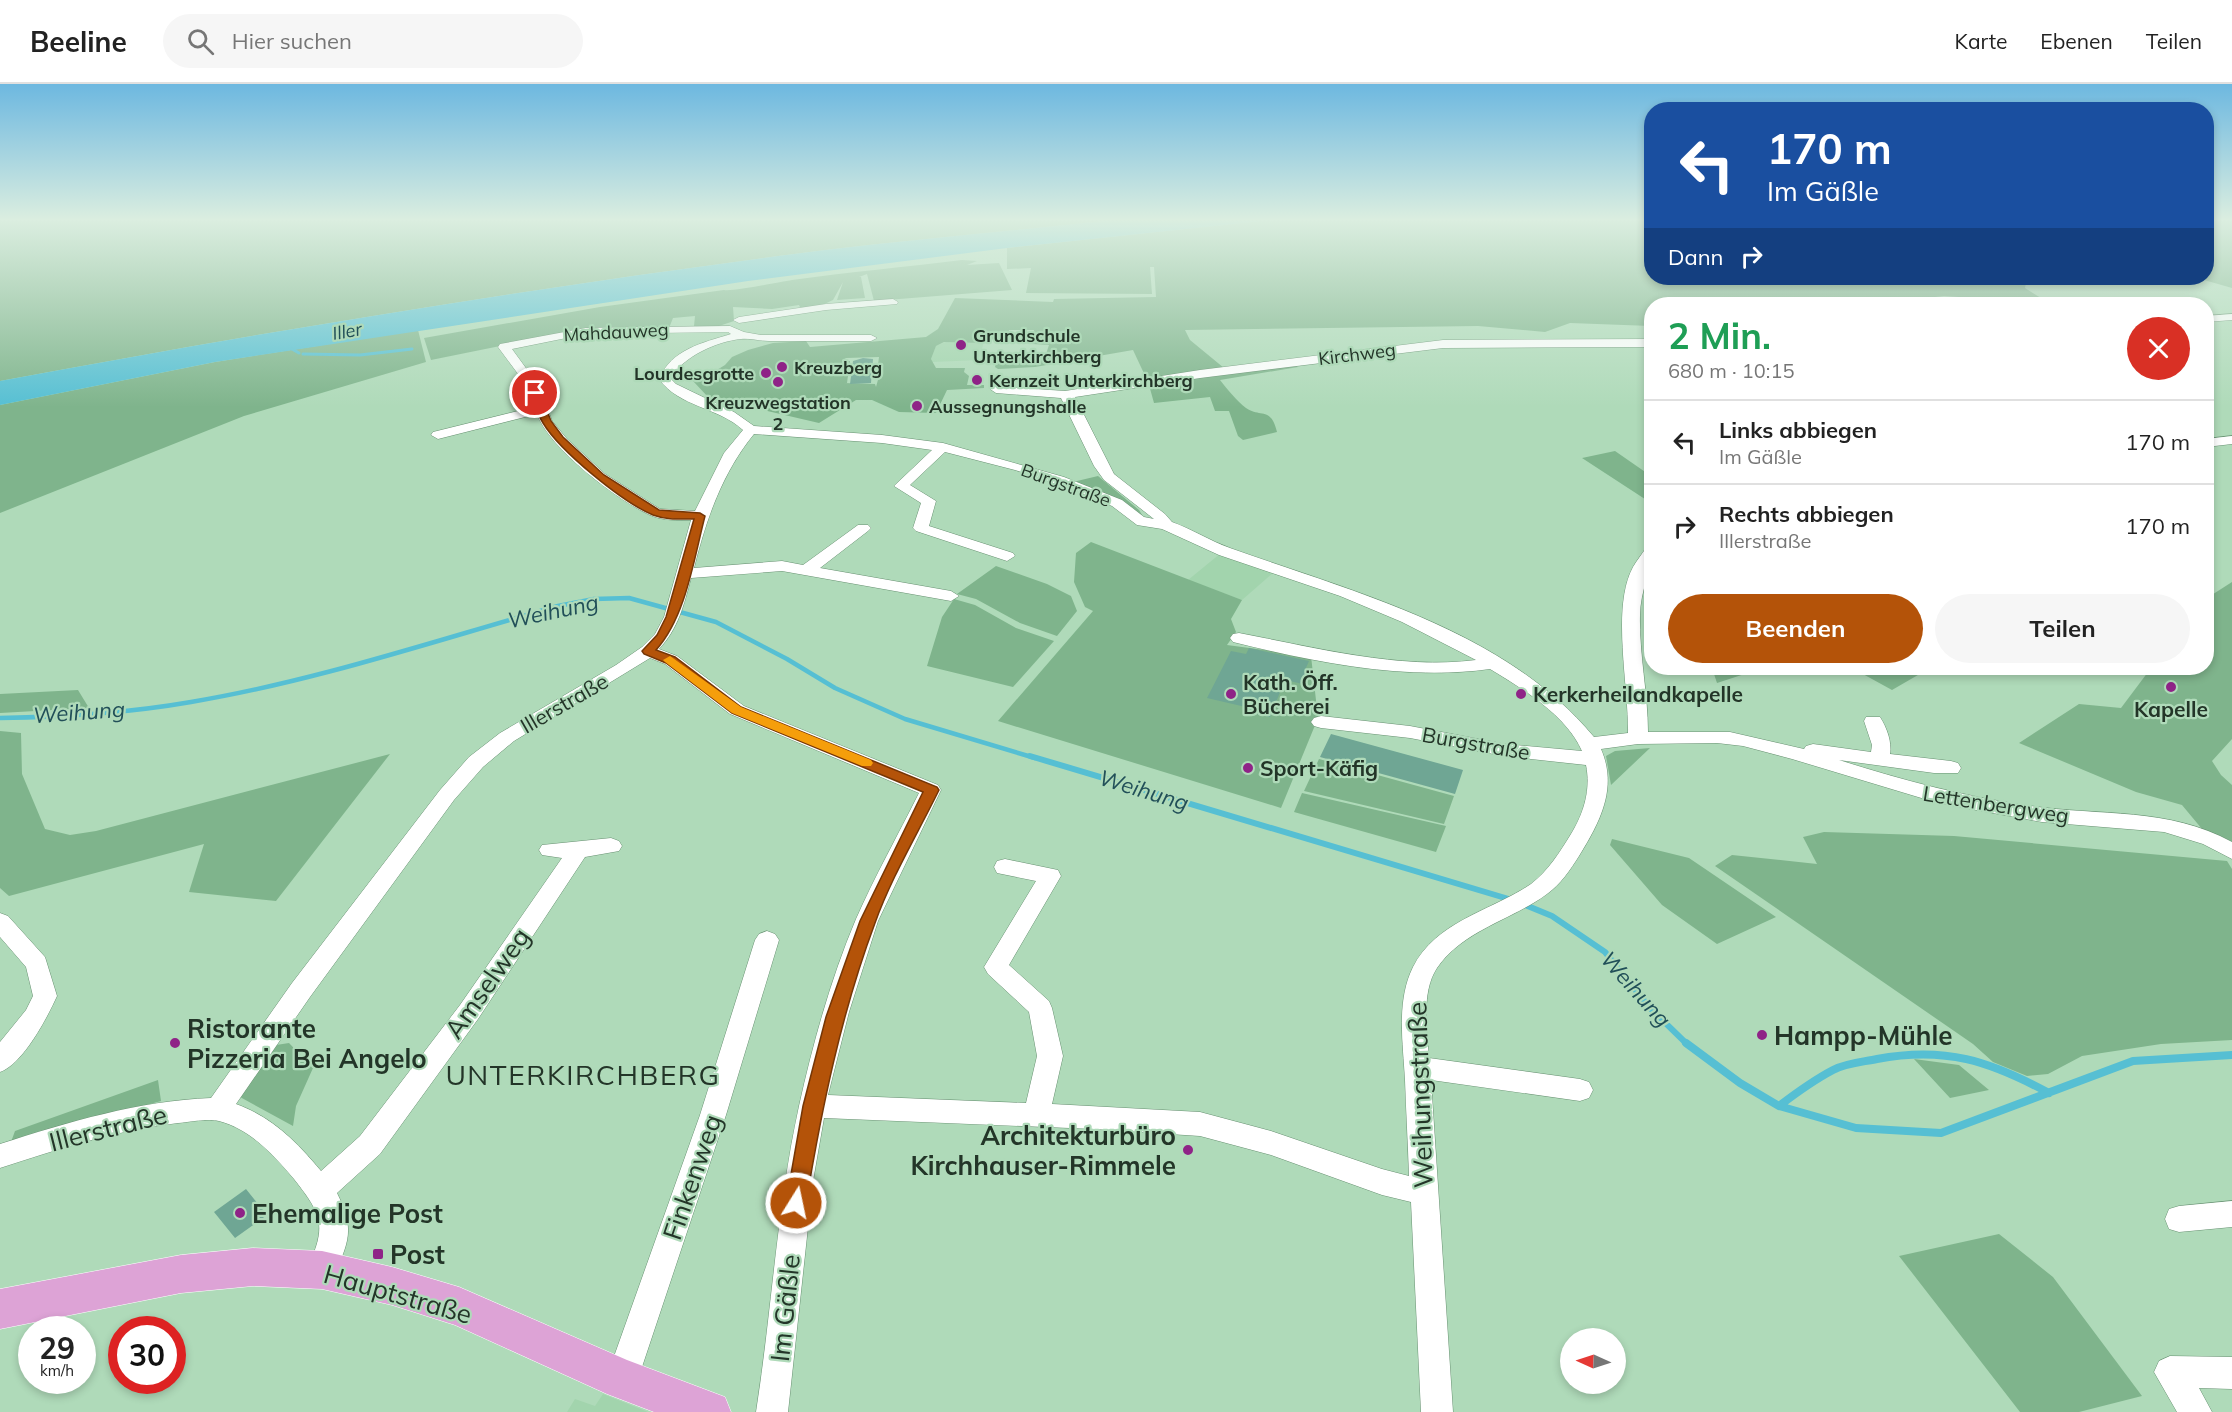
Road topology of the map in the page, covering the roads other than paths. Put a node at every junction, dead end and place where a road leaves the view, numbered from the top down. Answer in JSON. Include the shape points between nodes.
{"nodes":[{"id":1,"x":893,"y":302,"type":"dead end"},
{"id":2,"x":2232,"y":317,"type":"edge"},
{"id":3,"x":2214,"y":318,"type":"edge"},
{"id":4,"x":737,"y":324,"type":"junction"},
{"id":5,"x":871,"y":338,"type":"dead end"},
{"id":6,"x":1644,"y":343,"type":"edge"},
{"id":7,"x":996,"y":389,"type":"dead end"},
{"id":8,"x":1065,"y":396,"type":"junction"},
{"id":9,"x":541,"y":409,"type":"junction"},
{"id":10,"x":750,"y":430,"type":"junction"},
{"id":11,"x":438,"y":435,"type":"dead end"},
{"id":12,"x":2232,"y":440,"type":"edge"},
{"id":13,"x":2214,"y":443,"type":"edge"},
{"id":14,"x":941,"y":448,"type":"junction"},
{"id":15,"x":700,"y":516,"type":"junction"},
{"id":16,"x":1166,"y":524,"type":"junction"},
{"id":17,"x":863,"y":528,"type":"dead end"},
{"id":18,"x":1007,"y":556,"type":"dead end"},
{"id":19,"x":1644,"y":563,"type":"edge"},
{"id":20,"x":807,"y":570,"type":"junction"},
{"id":21,"x":683,"y":574,"type":"junction"},
{"id":22,"x":951,"y":596,"type":"dead end"},
{"id":23,"x":1239,"y":638,"type":"dead end"},
{"id":24,"x":648,"y":651,"type":"junction"},
{"id":25,"x":1493,"y":663,"type":"junction"},
{"id":26,"x":1873,"y":721,"type":"dead end"},
{"id":27,"x":1321,"y":722,"type":"dead end"},
{"id":28,"x":1638,"y":738,"type":"junction"},
{"id":29,"x":1592,"y":752,"type":"junction"},
{"id":30,"x":1796,"y":752,"type":"junction"},
{"id":31,"x":1879,"y":758,"type":"junction"},
{"id":32,"x":1951,"y":768,"type":"dead end"},
{"id":33,"x":611,"y":846,"type":"dead end"},
{"id":34,"x":550,"y":850,"type":"dead end"},
{"id":35,"x":578,"y":850,"type":"junction"},
{"id":36,"x":2232,"y":851,"type":"edge"},
{"id":37,"x":1005,"y":867,"type":"dead end"},
{"id":38,"x":0,"y":922,"type":"edge"},
{"id":39,"x":767,"y":940,"type":"dead end"},
{"id":40,"x":0,"y":1061,"type":"edge"},
{"id":41,"x":1417,"y":1067,"type":"junction"},
{"id":42,"x":1580,"y":1090,"type":"dead end"},
{"id":43,"x":813,"y":1106,"type":"junction"},
{"id":44,"x":218,"y":1109,"type":"junction"},
{"id":45,"x":1036,"y":1114,"type":"junction"},
{"id":46,"x":2,"y":1160,"type":"edge"},
{"id":47,"x":319,"y":1191,"type":"junction"},
{"id":48,"x":1423,"y":1192,"type":"junction"},
{"id":49,"x":2232,"y":1214,"type":"edge"},
{"id":50,"x":2179,"y":1219,"type":"dead end"},
{"id":51,"x":322,"y":1270,"type":"junction"},
{"id":52,"x":0,"y":1309,"type":"edge"},
{"id":53,"x":2232,"y":1372,"type":"edge"},
{"id":54,"x":622,"y":1379,"type":"junction"},
{"id":55,"x":710,"y":1412,"type":"edge"},
{"id":56,"x":772,"y":1412,"type":"edge"},
{"id":57,"x":1437,"y":1412,"type":"edge"},
{"id":58,"x":2196,"y":1412,"type":"edge"}],
"edges":[{"from":1,"to":4,"type":"street","via":[[826,307]]},
{"from":2,"to":3,"type":"street"},
{"from":4,"to":5,"type":"street","via":[[761,338]]},
{"from":4,"to":9,"type":"street","name":"Mahdauweg","via":[[586,331],[504,347],[533,386]]},
{"from":4,"to":10,"type":"street","via":[[687,355],[667,371],[664,380],[673,389],[742,421]]},
{"from":6,"to":8,"type":"street","name":"Kirchweg","via":[[1443,344],[1200,374]]},
{"from":7,"to":8,"type":"street","name":"Kirchweg"},
{"from":8,"to":16,"type":"street","via":[[1109,477]]},
{"from":9,"to":11,"type":"street"},
{"from":9,"to":15,"type":"street","name":"Mahdauweg","via":[[562,442],[600,477],[655,512]]},
{"from":10,"to":14,"type":"street","name":"Burgstraße"},
{"from":10,"to":15,"type":"street","name":"Illerstraße","via":[[727,461]]},
{"from":12,"to":13,"type":"street"},
{"from":14,"to":16,"type":"street","name":"Burgstraße","via":[[1065,482],[1121,505],[1144,524]]},
{"from":14,"to":18,"type":"street","via":[[902,486],[929,501],[921,528]]},
{"from":15,"to":21,"type":"street","name":"Illerstraße"},
{"from":16,"to":25,"type":"street","name":"Burgstraße","via":[[1207,545],[1347,592],[1429,627]]},
{"from":17,"to":20,"type":"street"},
{"from":19,"to":28,"type":"street","via":[[1631,610]]},
{"from":20,"to":21,"type":"street","via":[[782,566]]},
{"from":20,"to":22,"type":"street"},
{"from":21,"to":24,"type":"street","name":"Illerstraße","via":[[672,617]]},
{"from":23,"to":25,"type":"street","via":[[1366,663],[1457,668]]},
{"from":24,"to":43,"type":"street","name":"Im Gäßle","via":[[671,660],[737,710],[932,790],[868,921],[835,1017]]},
{"from":24,"to":44,"type":"street","name":"Illerstraße","via":[[507,736],[476,762],[301,990]]},
{"from":25,"to":29,"type":"street","name":"Burgstraße","via":[[1562,714]]},
{"from":26,"to":31,"type":"street","via":[[1882,745]]},
{"from":27,"to":29,"type":"street","name":"Burgstraße","via":[[1410,732],[1504,750]]},
{"from":28,"to":29,"type":"street"},
{"from":28,"to":30,"type":"street","name":"Lettenbergweg","via":[[1741,739]]},
{"from":29,"to":41,"type":"street","name":"Weihungstraße","via":[[1598,783],[1596,802],[1568,857],[1540,888],[1446,942],[1427,963],[1417,986],[1414,1017]]},
{"from":30,"to":31,"type":"street","name":"Lettenbergweg","via":[[1802,748]]},
{"from":30,"to":36,"type":"street","name":"Lettenbergweg","via":[[1875,779],[1964,802],[2041,815],[2124,819],[2178,827],[2214,839]]},
{"from":31,"to":32,"type":"street","name":"Lettenbergweg"},
{"from":33,"to":35,"type":"street"},
{"from":34,"to":35,"type":"street"},
{"from":35,"to":47,"type":"street","name":"Amselweg","via":[[469,1012],[370,1145]]},
{"from":37,"to":45,"type":"street","via":[[1050,876],[996,967],[1040,1008],[1050,1056]]},
{"from":38,"to":40,"type":"street","via":[[37,964],[45,996],[35,1017]]},
{"from":39,"to":54,"type":"street","name":"Finkenweg","via":[[710,1125]]},
{"from":41,"to":42,"type":"street"},
{"from":41,"to":48,"type":"street","name":"Weihungstraße"},
{"from":43,"to":45,"type":"street"},
{"from":43,"to":56,"type":"street","name":"Im Gäßle","via":[[796,1203]]},
{"from":44,"to":46,"type":"street","name":"Illerstraße","via":[[186,1109],[134,1120]]},
{"from":44,"to":47,"type":"street","name":"Illerstraße","via":[[253,1123],[270,1136]]},
{"from":45,"to":48,"type":"street","via":[[1200,1124]]},
{"from":47,"to":51,"type":"street","name":"Illerstraße","via":[[330,1206],[335,1224]]},
{"from":48,"to":57,"type":"street","name":"Weihungstraße"},
{"from":49,"to":50,"type":"street"},
{"from":51,"to":52,"type":"main road","name":"Hauptstraße","via":[[253,1267],[181,1274]]},
{"from":51,"to":54,"type":"main road","name":"Hauptstraße","via":[[459,1307]]},
{"from":53,"to":58,"type":"street","via":[[2170,1372]]},
{"from":54,"to":55,"type":"main road","name":"Hauptstraße"}]}
